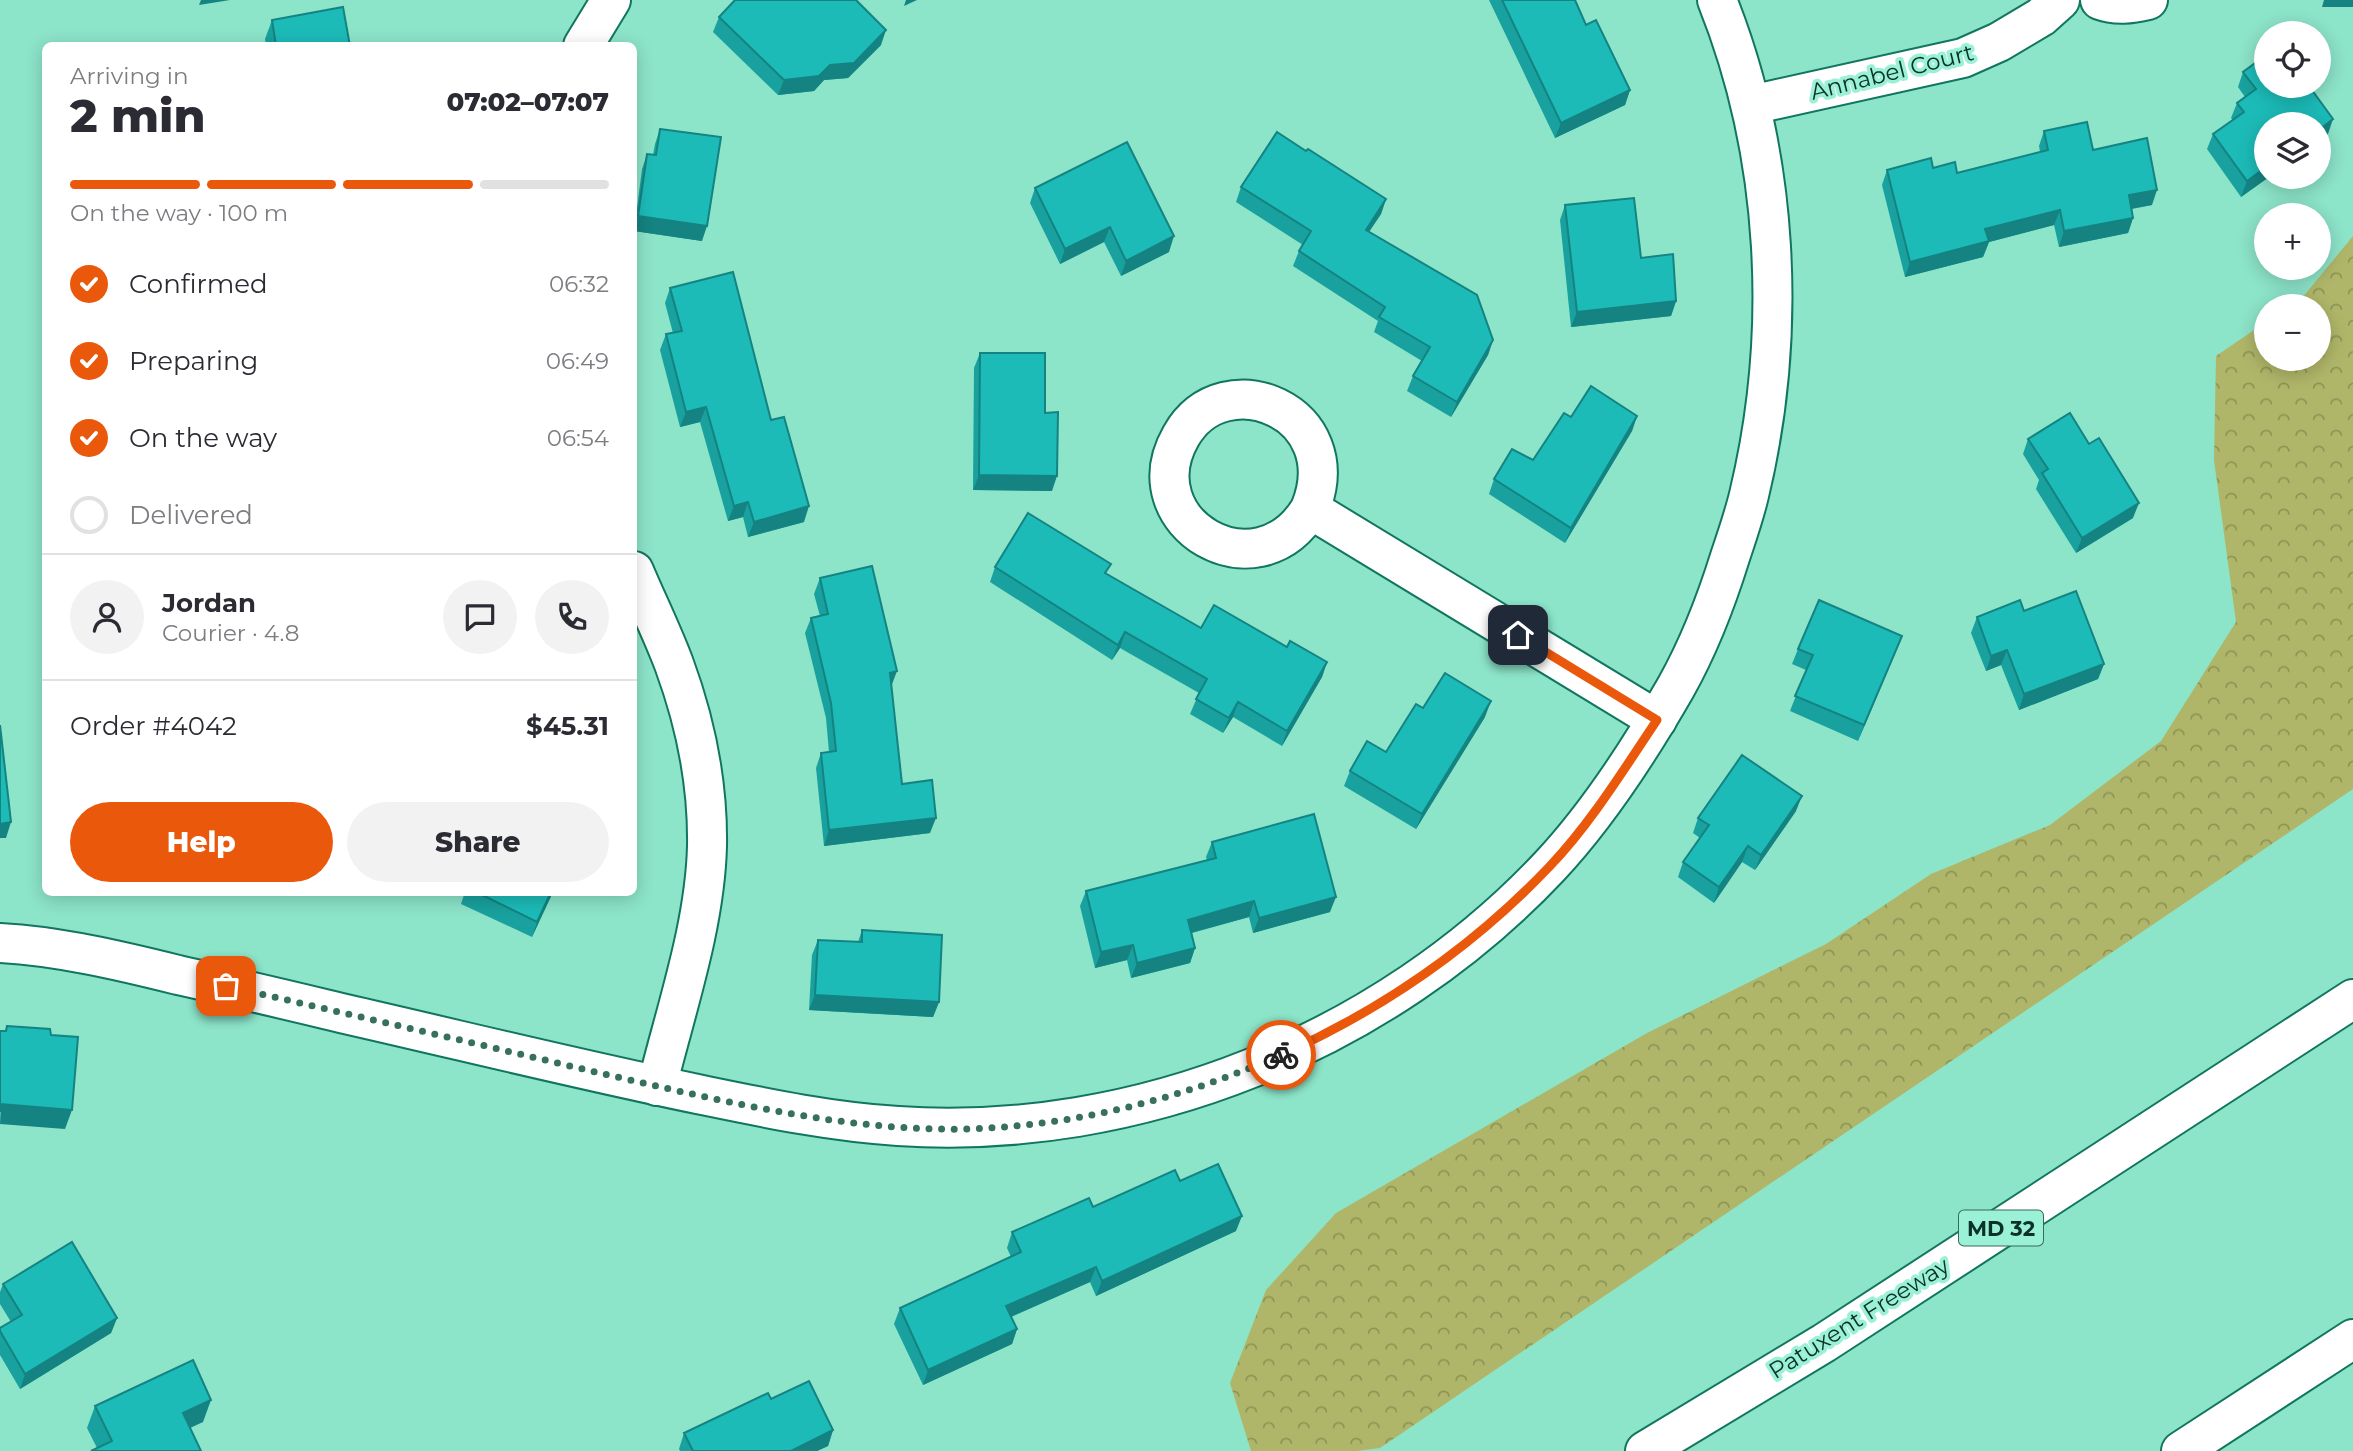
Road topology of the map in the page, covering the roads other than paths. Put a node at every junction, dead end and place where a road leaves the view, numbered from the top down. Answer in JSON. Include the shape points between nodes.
{"nodes":[{"id":1,"x":611,"y":0,"type":"edge"},
{"id":2,"x":1717,"y":0,"type":"edge"},
{"id":3,"x":2060,"y":0,"type":"edge"},
{"id":4,"x":2100,"y":0,"type":"edge"},
{"id":5,"x":2148,"y":0,"type":"edge"},
{"id":6,"x":585,"y":42,"type":"edge"},
{"id":7,"x":1751,"y":105,"type":"junction"},
{"id":8,"x":1311,"y":509,"type":"dead end"},
{"id":9,"x":637,"y":578,"type":"edge"},
{"id":10,"x":1657,"y":720,"type":"junction"},
{"id":11,"x":0,"y":943,"type":"edge"},
{"id":12,"x":2353,"y":999,"type":"edge"},
{"id":13,"x":657,"y":1086,"type":"junction"},
{"id":14,"x":2353,"y":1339,"type":"edge"},
{"id":15,"x":1645,"y":1451,"type":"edge"},
{"id":16,"x":2180,"y":1451,"type":"edge"}],
"edges":[{"from":1,"to":6,"type":"main road"},
{"from":2,"to":7,"type":"main road"},
{"from":3,"to":7,"type":"main road","name":"Annabel Court","via":[[2031,23],[1963,58]]},
{"from":4,"to":5,"type":"main road","via":[[2128,4]]},
{"from":7,"to":10,"type":"main road","via":[[1768,204],[1772,287],[1767,399],[1749,498],[1720,588],[1691,660]]},
{"from":8,"to":10,"type":"main road"},
{"from":9,"to":13,"type":"main road","via":[[674,664],[691,720],[704,787],[707,847],[698,923]]},
{"from":10,"to":13,"type":"main road","via":[[1551,865],[1483,929],[1404,989],[1324,1035],[1243,1072],[1146,1105],[1058,1121],[965,1129],[814,1117]]},
{"from":11,"to":13,"type":"main road","via":[[119,961]]},
{"from":12,"to":15,"type":"main road","name":"Patuxent Freeway","number":"MD 32","via":[[1824,1343]]},
{"from":14,"to":16,"type":"main road"}]}
